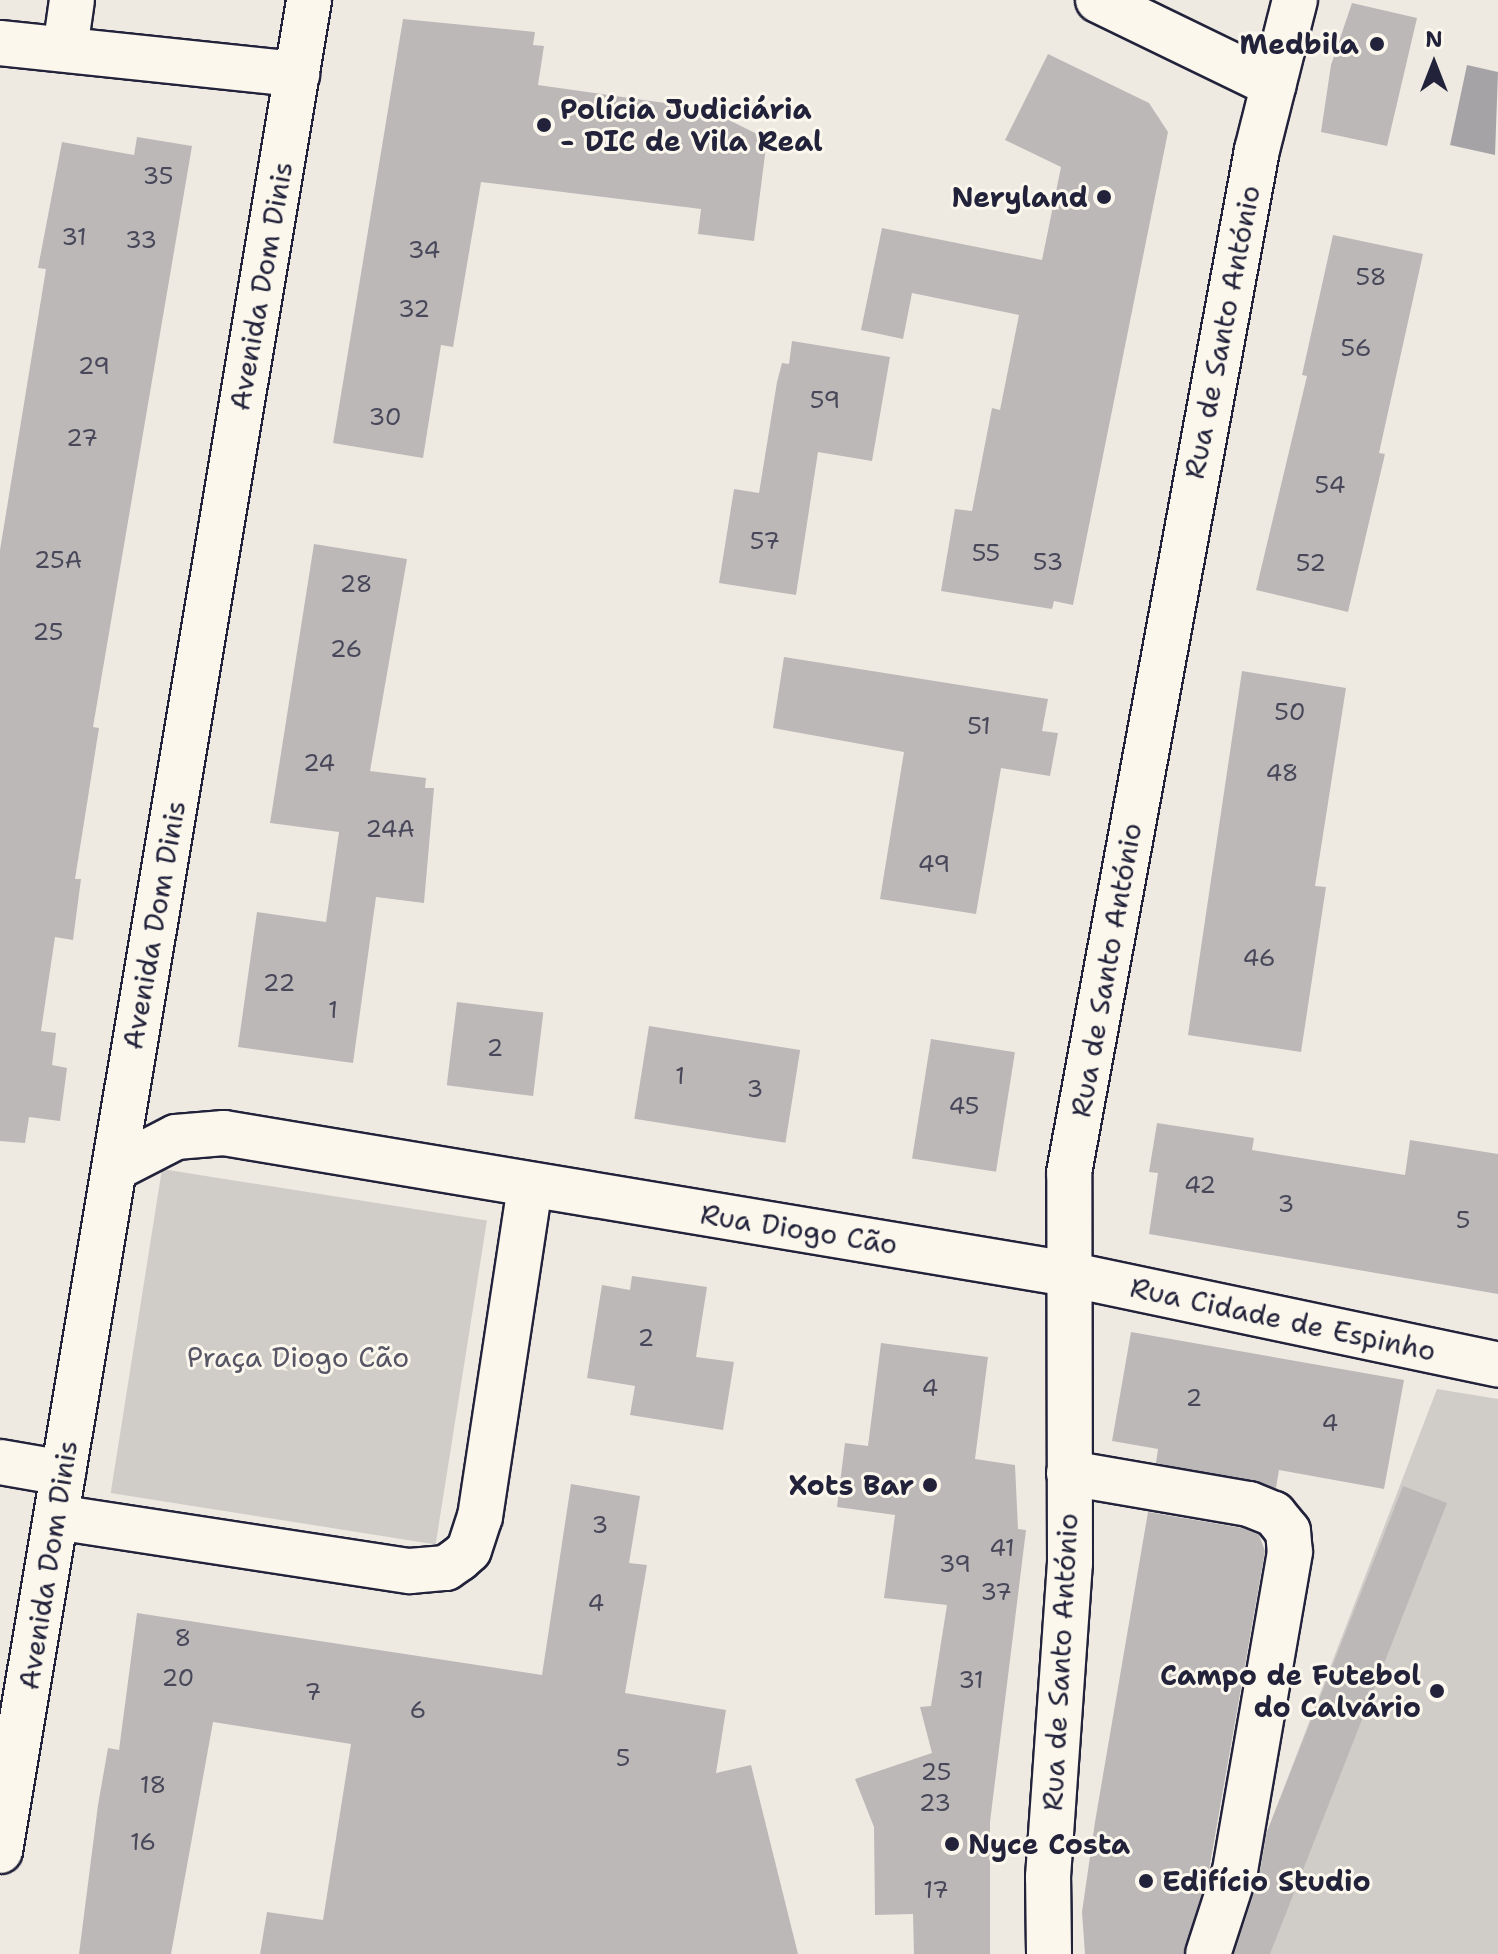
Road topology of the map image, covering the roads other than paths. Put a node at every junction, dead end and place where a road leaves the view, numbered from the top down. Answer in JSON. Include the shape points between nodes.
{"nodes":[{"id":1,"x":72,"y":0,"type":"edge"},
{"id":2,"x":309,"y":0,"type":"edge"},
{"id":3,"x":1098,"y":0,"type":"edge"},
{"id":4,"x":1295,"y":0,"type":"edge"},
{"id":5,"x":0,"y":43,"type":"edge"},
{"id":6,"x":65,"y":49,"type":"junction"},
{"id":7,"x":297,"y":74,"type":"junction"},
{"id":8,"x":1273,"y":85,"type":"junction"},
{"id":9,"x":114,"y":1169,"type":"junction"},
{"id":10,"x":530,"y":1185,"type":"junction"},
{"id":11,"x":1068,"y":1274,"type":"junction"},
{"id":12,"x":1498,"y":1365,"type":"edge"},
{"id":13,"x":0,"y":1462,"type":"edge"},
{"id":14,"x":63,"y":1473,"type":"junction"},
{"id":15,"x":1069,"y":1473,"type":"junction"},
{"id":16,"x":56,"y":1517,"type":"junction"},
{"id":17,"x":42,"y":1600,"type":"junction"},
{"id":18,"x":0,"y":1717,"type":"edge"},
{"id":19,"x":0,"y":1851,"type":"edge"},
{"id":20,"x":1049,"y":1954,"type":"edge"},
{"id":21,"x":1208,"y":1954,"type":"edge"}],
"edges":[{"from":1,"to":6,"type":"street"},
{"from":2,"to":7,"type":"street","name":"Avenida Dom Dinis"},
{"from":3,"to":8,"type":"street"},
{"from":4,"to":8,"type":"street","name":"Rua de Santo António"},
{"from":5,"to":6,"type":"street"},
{"from":6,"to":7,"type":"street"},
{"from":7,"to":9,"type":"street","name":"Avenida Dom Dinis"},
{"from":8,"to":11,"type":"street","name":"Rua de Santo António","via":[[1192,493],[1071,1164]]},
{"from":9,"to":10,"type":"street","via":[[176,1137],[224,1133]]},
{"from":9,"to":14,"type":"street","name":"Avenida Dom Dinis"},
{"from":10,"to":11,"type":"street","name":"Rua Diogo Cão"},
{"from":10,"to":16,"type":"street","via":[[480,1517],[469,1550],[459,1559],[446,1568],[410,1571]]},
{"from":11,"to":12,"type":"street","name":"Rua Cidade de Espinho"},
{"from":11,"to":15,"type":"street","name":"Rua de Santo António"},
{"from":13,"to":14,"type":"street"},
{"from":14,"to":16,"type":"street","name":"Avenida Dom Dinis"},
{"from":15,"to":20,"type":"street","name":"Rua de Santo António","via":[[1068,1618],[1048,1877]]},
{"from":15,"to":21,"type":"street","via":[[1249,1504],[1274,1514],[1288,1531],[1290,1552],[1235,1871]]},
{"from":16,"to":17,"type":"street","name":"Avenida Dom Dinis"},
{"from":17,"to":18,"type":"street","via":[[11,1647]]},
{"from":17,"to":19,"type":"street","name":"Avenida Dom Dinis"}]}
